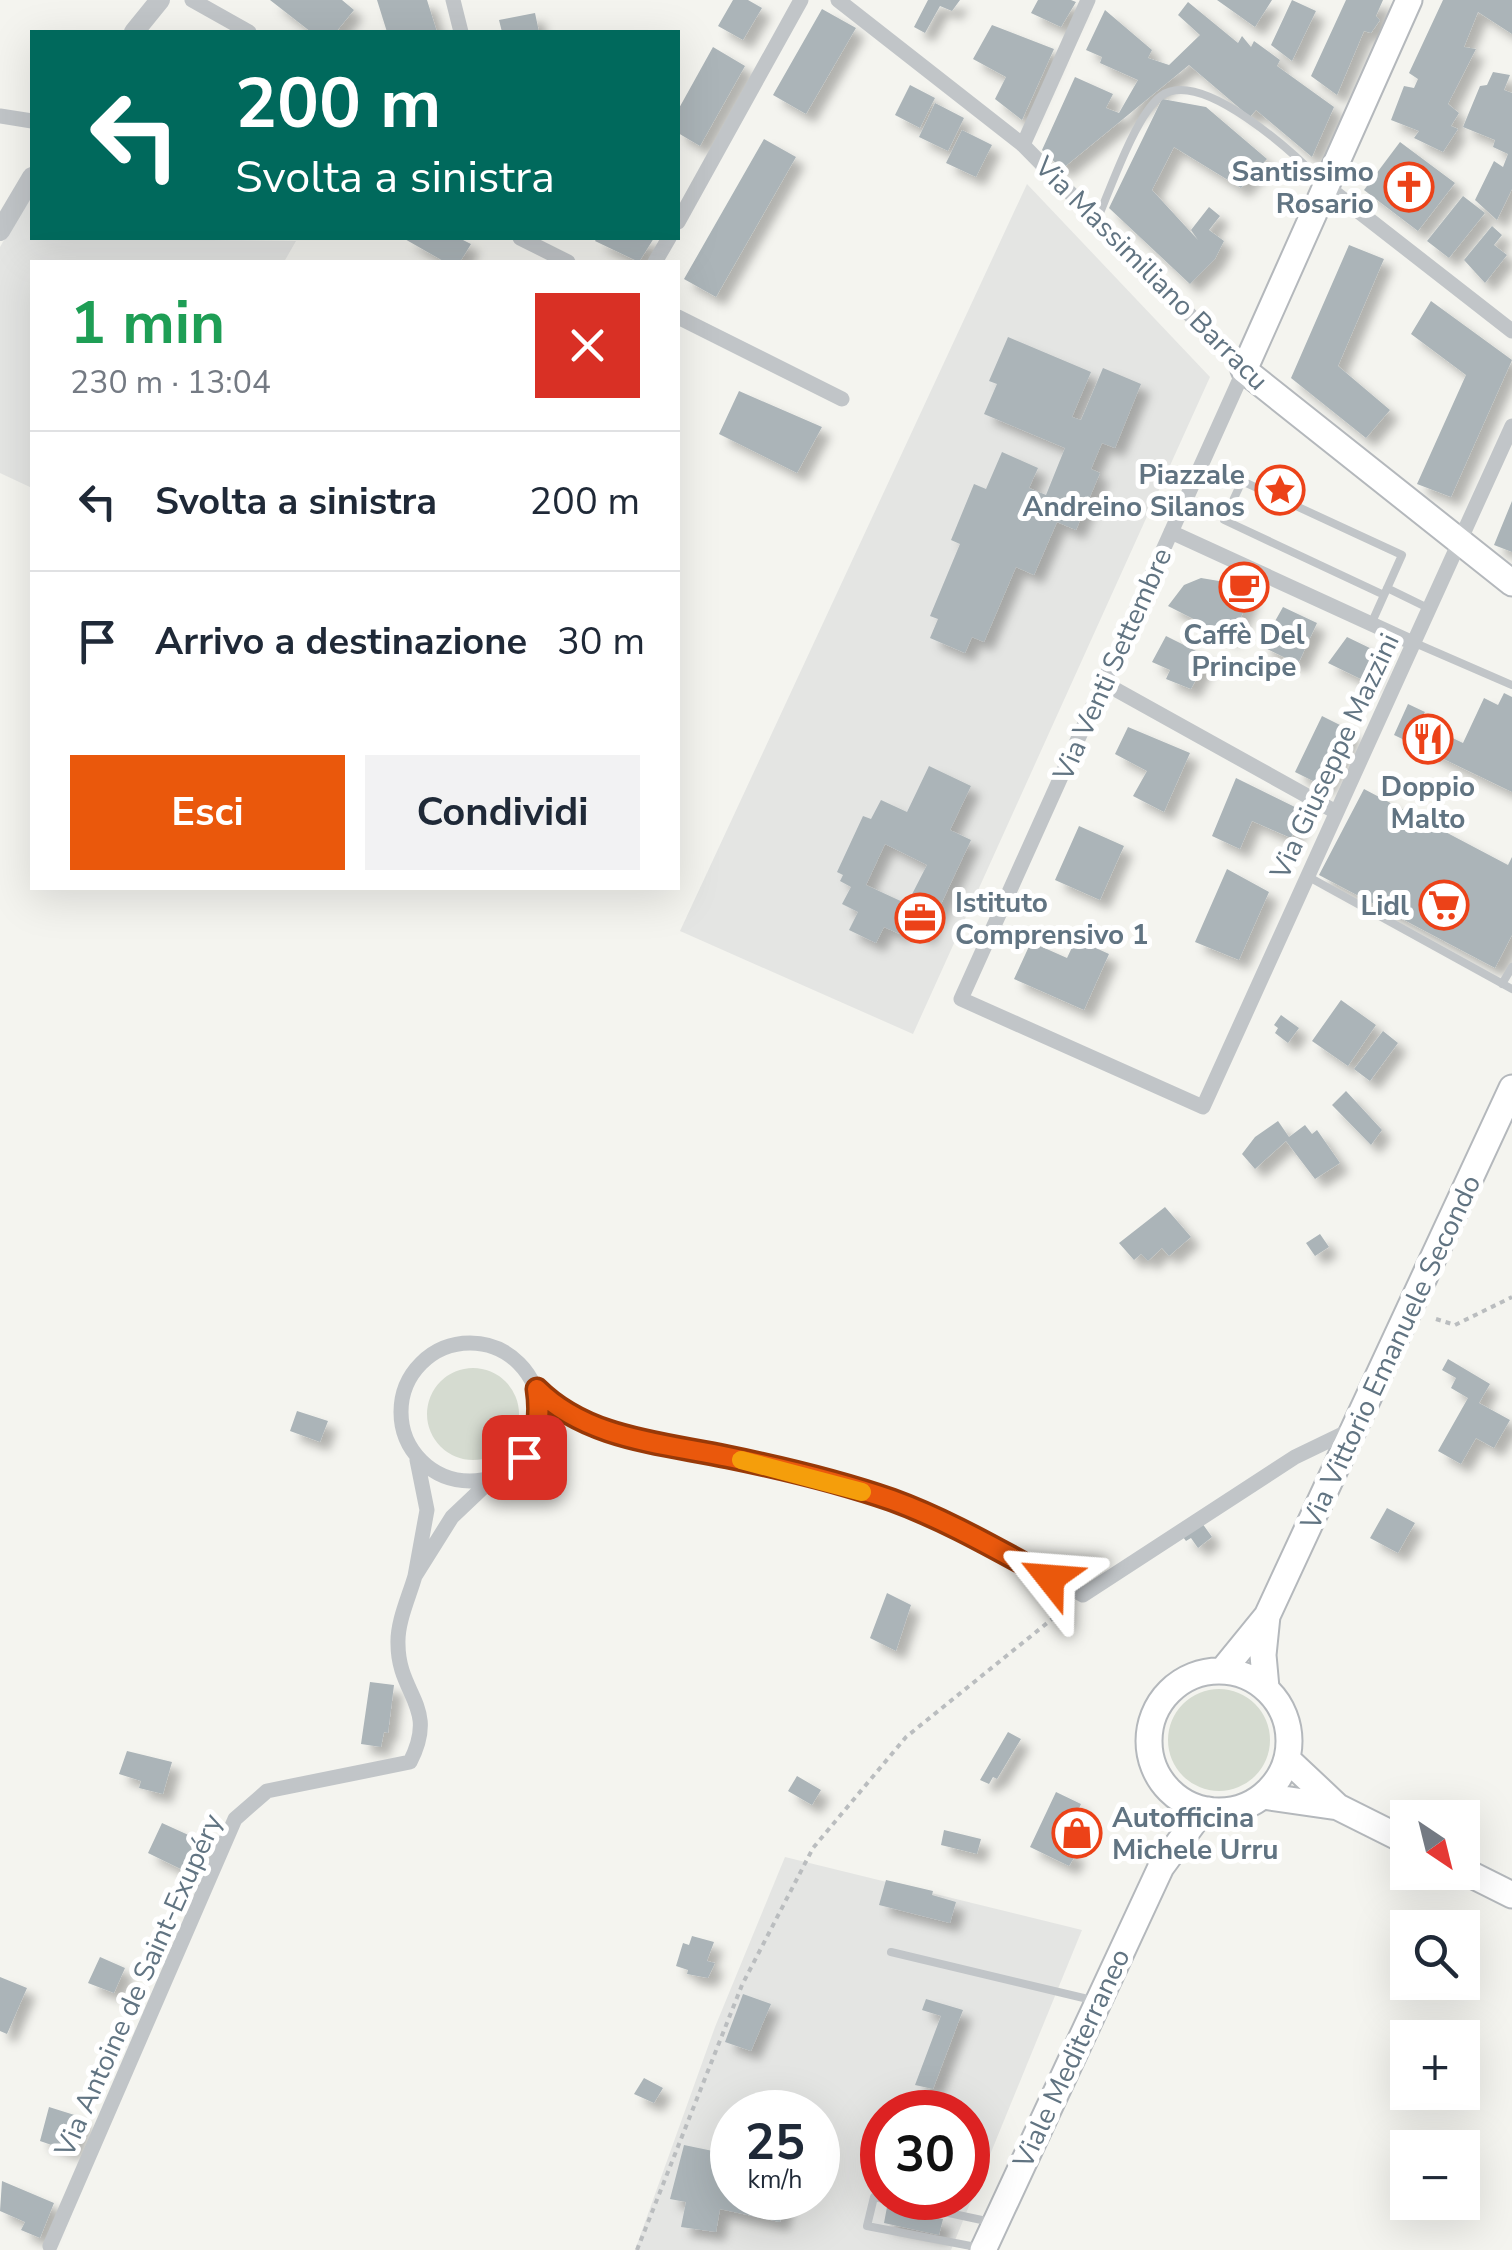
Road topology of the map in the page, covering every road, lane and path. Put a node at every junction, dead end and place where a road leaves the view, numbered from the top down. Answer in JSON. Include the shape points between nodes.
{"nodes":[{"id":1,"x":160,"y":0,"type":"edge"},
{"id":2,"x":192,"y":0,"type":"edge"},
{"id":3,"x":453,"y":0,"type":"edge"},
{"id":4,"x":801,"y":0,"type":"edge"},
{"id":5,"x":838,"y":0,"type":"edge"},
{"id":6,"x":1088,"y":0,"type":"edge"},
{"id":7,"x":1409,"y":0,"type":"edge"},
{"id":8,"x":136,"y":30,"type":"edge"},
{"id":9,"x":245,"y":30,"type":"edge"},
{"id":10,"x":460,"y":30,"type":"edge"},
{"id":11,"x":0,"y":116,"type":"edge"},
{"id":12,"x":30,"y":121,"type":"edge"},
{"id":13,"x":1023,"y":145,"type":"junction"},
{"id":14,"x":30,"y":180,"type":"edge"},
{"id":15,"x":1326,"y":186,"type":"junction"},
{"id":16,"x":680,"y":218,"type":"edge"},
{"id":17,"x":1097,"y":220,"type":"junction"},
{"id":18,"x":0,"y":231,"type":"edge"},
{"id":19,"x":524,"y":240,"type":"edge"},
{"id":20,"x":564,"y":260,"type":"edge"},
{"id":21,"x":680,"y":319,"type":"edge"},
{"id":22,"x":1512,"y":330,"type":"edge"},
{"id":23,"x":1244,"y":370,"type":"junction"},
{"id":24,"x":842,"y":399,"type":"dead end"},
{"id":25,"x":1512,"y":426,"type":"edge"},
{"id":26,"x":1172,"y":532,"type":"junction"},
{"id":27,"x":1462,"y":544,"type":"junction"},
{"id":28,"x":1512,"y":583,"type":"edge"},
{"id":29,"x":1385,"y":592,"type":"junction"},
{"id":30,"x":1430,"y":609,"type":"junction"},
{"id":31,"x":1372,"y":622,"type":"junction"},
{"id":32,"x":1413,"y":642,"type":"junction"},
{"id":33,"x":1104,"y":683,"type":"junction"},
{"id":34,"x":1512,"y":685,"type":"edge"},
{"id":35,"x":1336,"y":812,"type":"junction"},
{"id":36,"x":1306,"y":876,"type":"junction"},
{"id":37,"x":1512,"y":967,"type":"edge"},
{"id":38,"x":1502,"y":984,"type":"junction"},
{"id":39,"x":1512,"y":990,"type":"edge"},
{"id":40,"x":1512,"y":1088,"type":"edge"},
{"id":41,"x":1203,"y":1107,"type":"joint"},
{"id":42,"x":1512,"y":1297,"type":"edge"},
{"id":43,"x":1436,"y":1319,"type":"dead end"},
{"id":44,"x":537,"y":1389,"type":"junction"},
{"id":45,"x":569,"y":1416,"type":"junction"},
{"id":46,"x":1355,"y":1428,"type":"junction"},
{"id":47,"x":536,"y":1436,"type":"junction"},
{"id":48,"x":416,"y":1456,"type":"junction"},
{"id":49,"x":496,"y":1476,"type":"junction"},
{"id":50,"x":415,"y":1576,"type":"junction"},
{"id":51,"x":1083,"y":1595,"type":"junction"},
{"id":52,"x":1268,"y":1616,"type":"junction"},
{"id":53,"x":1223,"y":1670,"type":"junction"},
{"id":54,"x":1266,"y":1688,"type":"junction"},
{"id":55,"x":1288,"y":1758,"type":"junction"},
{"id":56,"x":1176,"y":1796,"type":"junction"},
{"id":57,"x":1263,"y":1796,"type":"junction"},
{"id":58,"x":1338,"y":1807,"type":"junction"},
{"id":59,"x":1209,"y":1810,"type":"junction"},
{"id":60,"x":1390,"y":1833,"type":"edge"},
{"id":61,"x":1161,"y":1866,"type":"junction"},
{"id":62,"x":1480,"y":1879,"type":"edge"},
{"id":63,"x":1512,"y":1896,"type":"edge"},
{"id":64,"x":891,"y":1952,"type":"dead end"},
{"id":65,"x":1096,"y":2001,"type":"junction"},
{"id":66,"x":996,"y":2222,"type":"junction"},
{"id":67,"x":50,"y":2246,"type":"dead end"},
{"id":68,"x":983,"y":2249,"type":"edge"},
{"id":69,"x":637,"y":2250,"type":"edge"}],
"edges":[{"from":1,"to":8,"type":"street"},
{"from":2,"to":9,"type":"street"},
{"from":3,"to":10,"type":"street"},
{"from":4,"to":16,"type":"street"},
{"from":5,"to":13,"type":"street","name":"Via Massimiliano Barracu"},
{"from":6,"to":13,"type":"street"},
{"from":7,"to":15,"type":"main road","name":"Via Venti Settembre"},
{"from":11,"to":12,"type":"street"},
{"from":13,"to":17,"type":"street","name":"Via Massimiliano Barracu"},
{"from":14,"to":18,"type":"street"},
{"from":15,"to":17,"type":"lane","via":[[1239,112],[1187,88],[1173,90],[1151,106]]},
{"from":15,"to":22,"type":"street"},
{"from":15,"to":23,"type":"main road","name":"Via Venti Settembre"},
{"from":17,"to":23,"type":"street","name":"Via Massimiliano Barracu"},
{"from":19,"to":20,"type":"street"},
{"from":21,"to":24,"type":"street"},
{"from":23,"to":26,"type":"street","name":"Via Venti Settembre"},
{"from":23,"to":27,"type":"main road","name":"Via Massimiliano Barracu"},
{"from":25,"to":27,"type":"street","name":"Via Giuseppe Mazzini"},
{"from":26,"to":31,"type":"street"},
{"from":26,"to":33,"type":"street","name":"Via Venti Settembre"},
{"from":27,"to":28,"type":"main road","name":"Via Massimiliano Barracu"},
{"from":27,"to":30,"type":"street","name":"Via Giuseppe Mazzini"},
{"from":29,"to":29,"type":"lane","via":[[1402,555],[1242,480],[1224,520]]},
{"from":29,"to":30,"type":"lane"},
{"from":29,"to":31,"type":"lane"},
{"from":30,"to":32,"type":"street","name":"Via Giuseppe Mazzini"},
{"from":31,"to":32,"type":"street"},
{"from":32,"to":34,"type":"lane"},
{"from":32,"to":35,"type":"street","name":"Via Giuseppe Mazzini"},
{"from":33,"to":35,"type":"street"},
{"from":33,"to":41,"type":"street","name":"Via Venti Settembre","via":[[961,999]]},
{"from":35,"to":36,"type":"street","name":"Via Giuseppe Mazzini"},
{"from":36,"to":38,"type":"lane"},
{"from":36,"to":41,"type":"street","name":"Via Giuseppe Mazzini"},
{"from":37,"to":38,"type":"lane"},
{"from":38,"to":39,"type":"lane"},
{"from":40,"to":46,"type":"main road","name":"Via Vittorio Emanuele Secondo"},
{"from":42,"to":43,"type":"path","via":[[1454,1326]]},
{"from":44,"to":45,"type":"street"},
{"from":44,"to":47,"type":"street"},
{"from":44,"to":48,"type":"street","via":[[525,1368],[496,1348],[461,1343],[438,1350],[412,1374],[401,1407],[406,1441]]},
{"from":45,"to":47,"type":"street"},
{"from":45,"to":51,"type":"street","via":[[600,1430],[890,1500]]},
{"from":46,"to":51,"type":"street","via":[[1295,1457]]},
{"from":46,"to":52,"type":"main road","name":"Via Vittorio Emanuele Secondo"},
{"from":47,"to":49,"type":"street","via":[[524,1457]]},
{"from":48,"to":49,"type":"street","via":[[460,1482]]},
{"from":48,"to":50,"type":"street","name":"Via Antoine de Saint-Exupéry","via":[[427,1510]]},
{"from":49,"to":50,"type":"street","name":"Via Antoine de Saint-Exupéry","via":[[452,1517]]},
{"from":50,"to":67,"type":"street","name":"Via Antoine de Saint-Exupéry","via":[[397,1640],[422,1720],[410,1762],[268,1791],[235,1819]]},
{"from":51,"to":69,"type":"path","via":[[906,1738],[813,1848],[742,1986]]},
{"from":52,"to":53,"type":"main road","name":"Via Vittorio Emanuele Secondo"},
{"from":52,"to":54,"type":"main road","name":"Via Vittorio Emanuele Secondo"},
{"from":53,"to":54,"type":"main road"},
{"from":53,"to":56,"type":"main road","via":[[1177,1685],[1154,1715],[1149,1748],[1156,1771]]},
{"from":54,"to":55,"type":"main road","via":[[1286,1716]]},
{"from":55,"to":57,"type":"main road"},
{"from":55,"to":58,"type":"main road"},
{"from":56,"to":59,"type":"main road"},
{"from":56,"to":61,"type":"main road","name":"Viale Mediterraneo"},
{"from":57,"to":58,"type":"main road"},
{"from":57,"to":59,"type":"main road","via":[[1228,1811]]},
{"from":58,"to":60,"type":"main road"},
{"from":59,"to":61,"type":"main road","name":"Viale Mediterraneo"},
{"from":61,"to":65,"type":"main road","name":"Viale Mediterraneo"},
{"from":62,"to":63,"type":"main road"},
{"from":64,"to":65,"type":"lane"},
{"from":65,"to":66,"type":"main road","name":"Viale Mediterraneo"},
{"from":66,"to":68,"type":"main road","name":"Viale Mediterraneo"},
{"from":66,"to":68,"type":"lane","via":[[874,2197],[867,2226]]}]}
